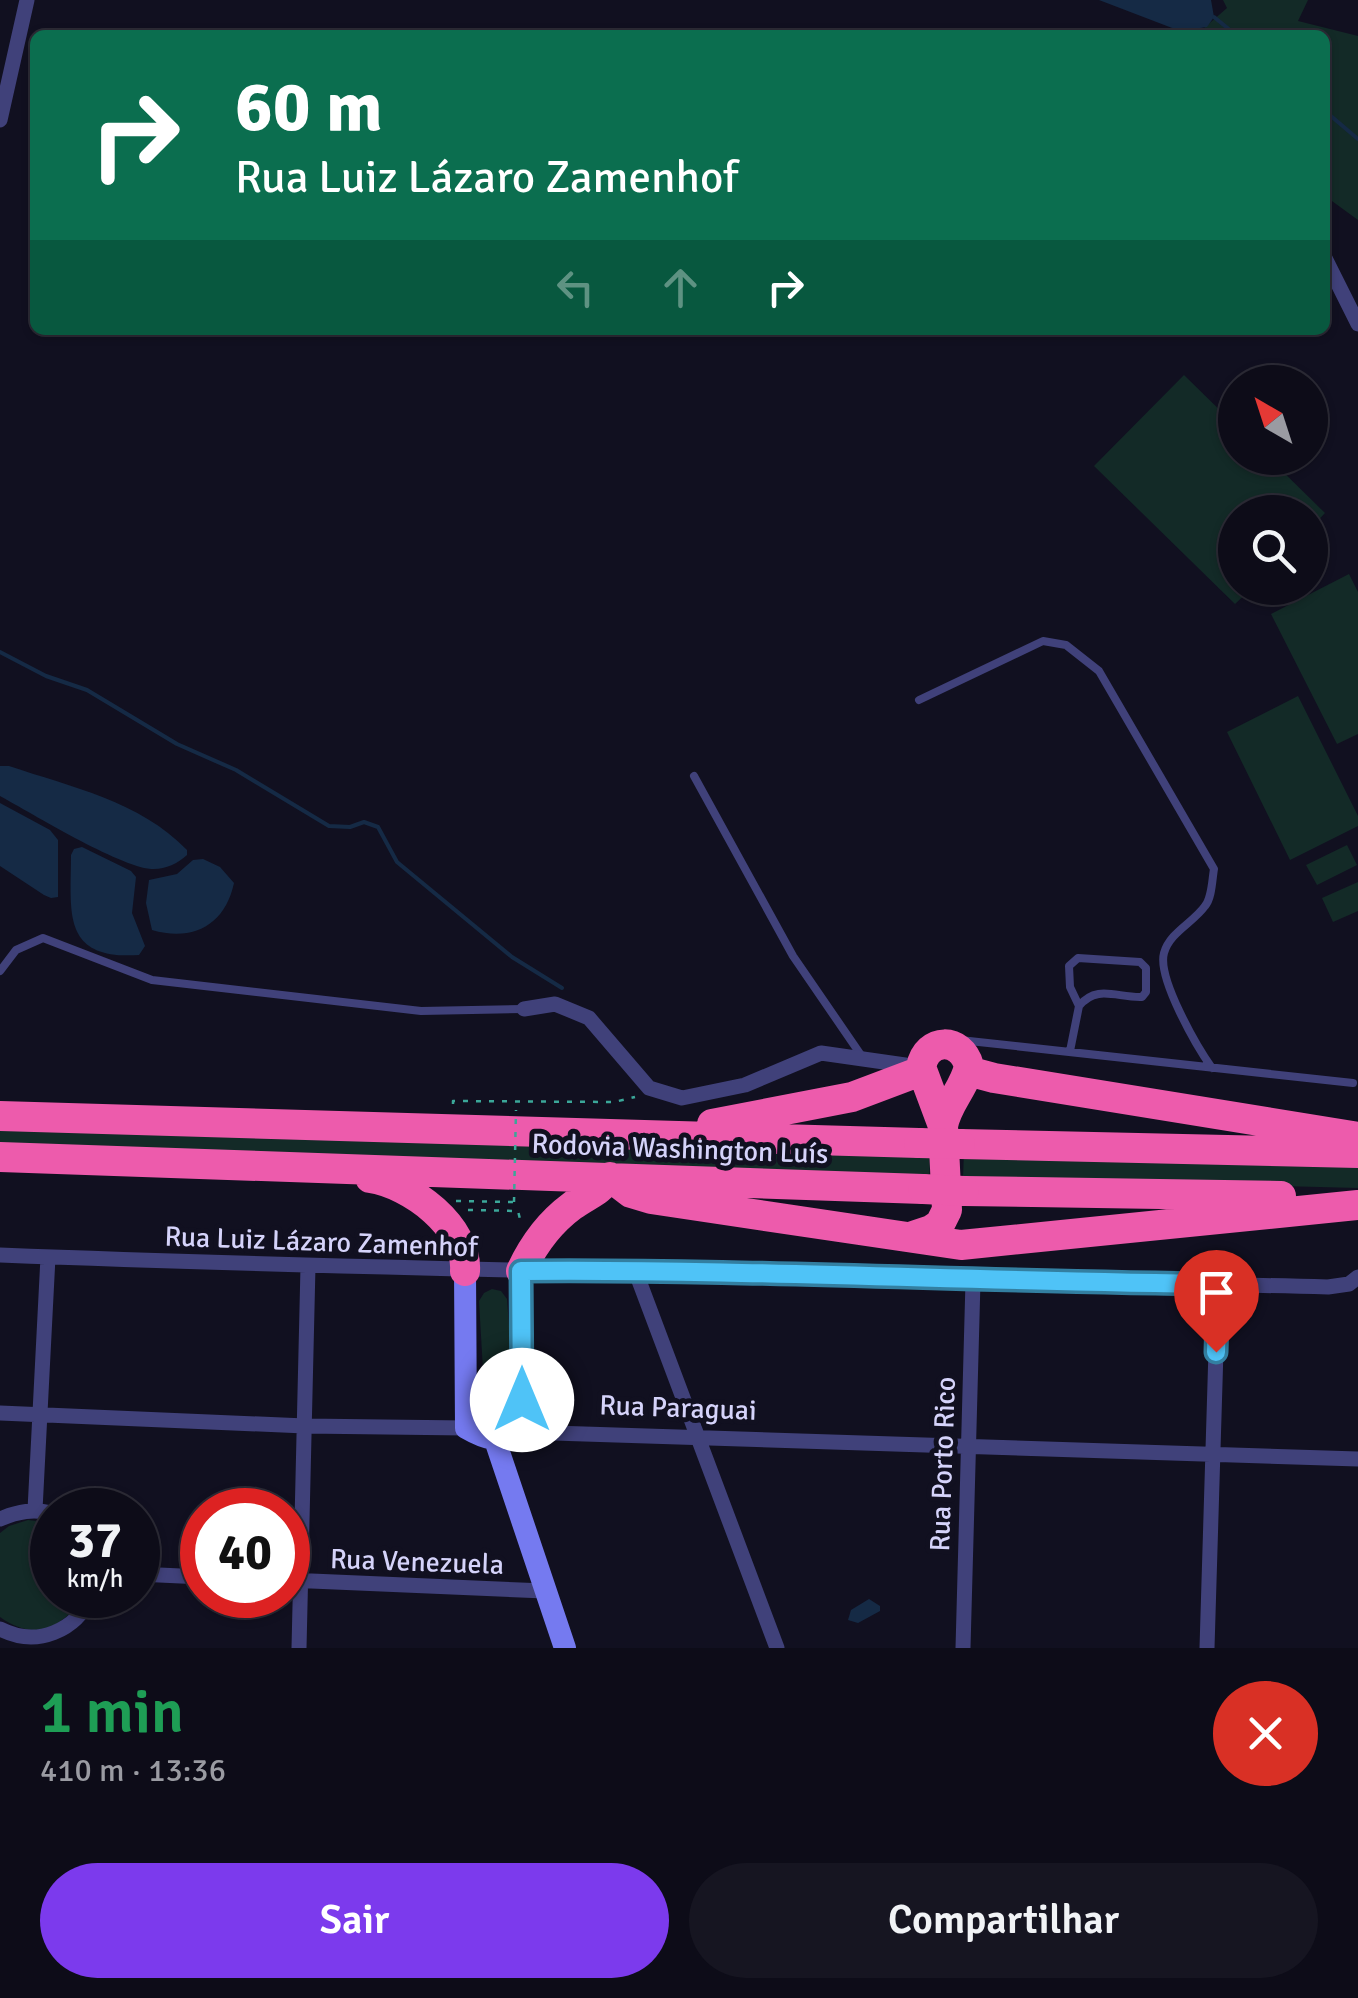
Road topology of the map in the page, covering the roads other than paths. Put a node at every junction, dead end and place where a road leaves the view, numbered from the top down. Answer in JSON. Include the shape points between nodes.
{"nodes":[{"id":1,"x":27,"y":0,"type":"edge"},
{"id":2,"x":6,"y":63,"type":"edge"},
{"id":3,"x":0,"y":120,"type":"edge"},
{"id":4,"x":1330,"y":268,"type":"edge"},
{"id":5,"x":1358,"y":324,"type":"edge"},
{"id":6,"x":919,"y":700,"type":"dead end"},
{"id":7,"x":694,"y":776,"type":"dead end"},
{"id":8,"x":0,"y":971,"type":"edge"},
{"id":9,"x":1079,"y":1006,"type":"junction"},
{"id":10,"x":524,"y":1009,"type":"joint"},
{"id":11,"x":996,"y":1044,"type":"junction"},
{"id":12,"x":1070,"y":1051,"type":"junction"},
{"id":13,"x":863,"y":1058,"type":"junction"},
{"id":14,"x":927,"y":1061,"type":"junction"},
{"id":15,"x":975,"y":1063,"type":"junction"},
{"id":16,"x":1212,"y":1068,"type":"junction"},
{"id":17,"x":1353,"y":1083,"type":"dead end"},
{"id":18,"x":0,"y":1116,"type":"edge"},
{"id":19,"x":543,"y":1130,"type":"junction"},
{"id":20,"x":941,"y":1138,"type":"junction"},
{"id":21,"x":1358,"y":1138,"type":"edge"},
{"id":22,"x":1358,"y":1153,"type":"edge"},
{"id":23,"x":0,"y":1157,"type":"edge"},
{"id":24,"x":303,"y":1168,"type":"junction"},
{"id":25,"x":610,"y":1177,"type":"junction"},
{"id":26,"x":1358,"y":1197,"type":"edge"},
{"id":27,"x":955,"y":1201,"type":"junction"},
{"id":28,"x":1358,"y":1205,"type":"edge"},
{"id":29,"x":910,"y":1237,"type":"junction"},
{"id":30,"x":992,"y":1244,"type":"junction"},
{"id":31,"x":0,"y":1255,"type":"edge"},
{"id":32,"x":48,"y":1256,"type":"junction"},
{"id":33,"x":308,"y":1266,"type":"junction"},
{"id":34,"x":635,"y":1270,"type":"junction"},
{"id":35,"x":466,"y":1271,"type":"junction"},
{"id":36,"x":521,"y":1271,"type":"junction"},
{"id":37,"x":1358,"y":1277,"type":"edge"},
{"id":38,"x":973,"y":1281,"type":"junction"},
{"id":39,"x":1218,"y":1284,"type":"junction"},
{"id":40,"x":0,"y":1412,"type":"edge"},
{"id":41,"x":40,"y":1414,"type":"junction"},
{"id":42,"x":305,"y":1426,"type":"junction"},
{"id":43,"x":466,"y":1428,"type":"junction"},
{"id":44,"x":522,"y":1432,"type":"junction"},
{"id":45,"x":698,"y":1438,"type":"junction"},
{"id":46,"x":495,"y":1440,"type":"junction"},
{"id":47,"x":966,"y":1447,"type":"junction"},
{"id":48,"x":1213,"y":1454,"type":"junction"},
{"id":49,"x":1358,"y":1460,"type":"edge"},
{"id":50,"x":37,"y":1488,"type":"edge"},
{"id":51,"x":301,"y":1488,"type":"edge"},
{"id":52,"x":30,"y":1511,"type":"edge"},
{"id":53,"x":0,"y":1519,"type":"edge"},
{"id":54,"x":310,"y":1581,"type":"edge"},
{"id":55,"x":544,"y":1591,"type":"junction"},
{"id":56,"x":79,"y":1618,"type":"edge"},
{"id":57,"x":297,"y":1618,"type":"edge"},
{"id":58,"x":0,"y":1630,"type":"edge"},
{"id":59,"x":29,"y":1643,"type":"edge"},
{"id":60,"x":299,"y":1648,"type":"edge"},
{"id":61,"x":566,"y":1648,"type":"edge"},
{"id":62,"x":776,"y":1648,"type":"edge"},
{"id":63,"x":963,"y":1648,"type":"edge"},
{"id":64,"x":1206,"y":1648,"type":"edge"}],
"edges":[{"from":1,"to":2,"type":"street"},
{"from":2,"to":3,"type":"street"},
{"from":4,"to":5,"type":"street"},
{"from":6,"to":16,"type":"lane","via":[[1043,641],[1066,646],[1099,671],[1214,869],[1207,904],[1164,954],[1164,972]]},
{"from":7,"to":13,"type":"lane","via":[[793,956]]},
{"from":8,"to":10,"type":"lane","via":[[16,950],[43,938],[152,980],[421,1012]]},
{"from":9,"to":9,"type":"lane","via":[[1100,992],[1142,996],[1146,968],[1140,962],[1078,958],[1068,966]]},
{"from":9,"to":12,"type":"lane"},
{"from":10,"to":13,"type":"street","via":[[555,1004],[589,1018],[649,1088],[682,1098],[745,1085],[821,1053]]},
{"from":11,"to":12,"type":"lane"},
{"from":11,"to":14,"type":"lane","via":[[968,1040]]},
{"from":11,"to":15,"type":"lane"},
{"from":12,"to":16,"type":"lane"},
{"from":13,"to":14,"type":"street"},
{"from":14,"to":15,"type":"highway","via":[[956,1046]]},
{"from":14,"to":19,"type":"highway","via":[[852,1097],[704,1125]]},
{"from":14,"to":20,"type":"highway"},
{"from":15,"to":20,"type":"highway","via":[[950,1102]]},
{"from":15,"to":21,"type":"highway","via":[[994,1078]]},
{"from":16,"to":17,"type":"lane"},
{"from":18,"to":19,"type":"highway","name":"Rodovia Washington Luís"},
{"from":19,"to":20,"type":"highway","name":"Rodovia Washington Luís"},
{"from":20,"to":22,"type":"highway","name":"Rodovia Washington Luís"},
{"from":20,"to":27,"type":"highway"},
{"from":23,"to":24,"type":"highway","name":"Rodovia Washington Luís"},
{"from":24,"to":25,"type":"highway","name":"Rodovia Washington Luís"},
{"from":24,"to":35,"type":"highway","via":[[403,1188],[457,1238]]},
{"from":25,"to":27,"type":"highway","name":"Rodovia Washington Luís","bridge":true,"via":[[923,1189]]},
{"from":25,"to":29,"type":"highway","via":[[650,1200]]},
{"from":25,"to":36,"type":"highway","via":[[598,1193],[553,1222]]},
{"from":26,"to":27,"type":"highway","name":"Rodovia Washington Luís"},
{"from":27,"to":29,"type":"highway","via":[[940,1224]]},
{"from":27,"to":30,"type":"highway","via":[[967,1233]]},
{"from":28,"to":30,"type":"highway"},
{"from":29,"to":30,"type":"highway"},
{"from":31,"to":32,"type":"street","name":"Rua Luiz Lázaro Zamenhof"},
{"from":32,"to":33,"type":"street","name":"Rua Luiz Lázaro Zamenhof"},
{"from":32,"to":41,"type":"street"},
{"from":33,"to":35,"type":"street","name":"Rua Luiz Lázaro Zamenhof"},
{"from":33,"to":42,"type":"street"},
{"from":34,"to":36,"type":"street","name":"Rua Luiz Lázaro Zamenhof"},
{"from":34,"to":38,"type":"street","name":"Rua Luiz Lázaro Zamenhof"},
{"from":34,"to":45,"type":"street"},
{"from":35,"to":36,"type":"street","name":"Rua Luiz Lázaro Zamenhof"},
{"from":35,"to":43,"type":"street"},
{"from":36,"to":44,"type":"street"},
{"from":37,"to":39,"type":"street","name":"Rua Luiz Lázaro Zamenhof","via":[[1339,1286]]},
{"from":38,"to":39,"type":"street","name":"Rua Luiz Lázaro Zamenhof"},
{"from":38,"to":47,"type":"street","name":"Rua Porto Rico"},
{"from":39,"to":48,"type":"street"},
{"from":40,"to":41,"type":"street"},
{"from":41,"to":42,"type":"street"},
{"from":41,"to":50,"type":"street"},
{"from":42,"to":43,"type":"street"},
{"from":42,"to":51,"type":"street"},
{"from":43,"to":46,"type":"street"},
{"from":44,"to":45,"type":"street","name":"Rua Paraguai"},
{"from":44,"to":46,"type":"street","name":"Rua Paraguai"},
{"from":45,"to":47,"type":"street","name":"Rua Paraguai"},
{"from":45,"to":62,"type":"street"},
{"from":46,"to":55,"type":"street"},
{"from":47,"to":48,"type":"street","name":"Rua Paraguai"},
{"from":47,"to":63,"type":"street","name":"Rua Porto Rico"},
{"from":48,"to":49,"type":"street","name":"Rua Paraguai"},
{"from":48,"to":64,"type":"street"},
{"from":52,"to":53,"type":"street"},
{"from":54,"to":55,"type":"street","name":"Rua Venezuela"},
{"from":55,"to":61,"type":"street"},
{"from":56,"to":59,"type":"street"},
{"from":57,"to":60,"type":"street"},
{"from":58,"to":59,"type":"street"}]}
